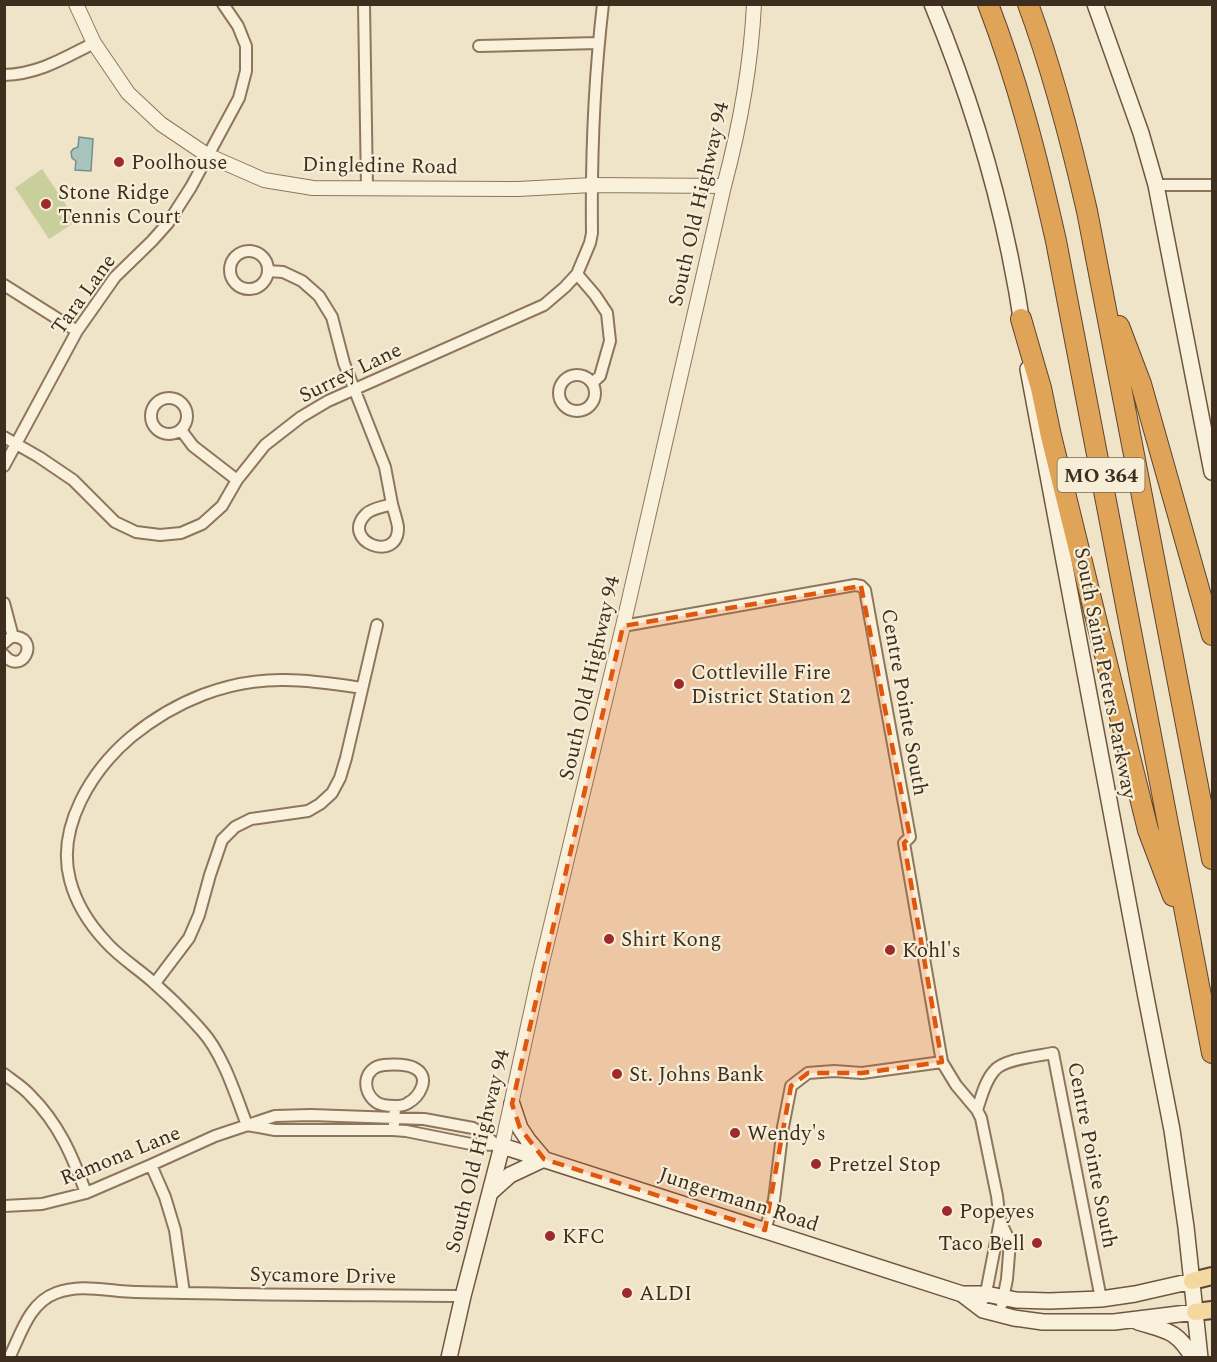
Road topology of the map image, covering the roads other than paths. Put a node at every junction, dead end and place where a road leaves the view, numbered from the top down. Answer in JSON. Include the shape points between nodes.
{"nodes":[{"id":1,"x":76,"y":4,"type":"edge"},
{"id":2,"x":364,"y":4,"type":"edge"},
{"id":3,"x":603,"y":4,"type":"edge"},
{"id":4,"x":754,"y":4,"type":"edge"},
{"id":5,"x":932,"y":4,"type":"edge"},
{"id":6,"x":988,"y":4,"type":"edge"},
{"id":7,"x":1028,"y":4,"type":"edge"},
{"id":8,"x":1095,"y":4,"type":"edge"},
{"id":9,"x":227,"y":6,"type":"edge"},
{"id":10,"x":94,"y":43,"type":"junction"},
{"id":11,"x":598,"y":43,"type":"junction"},
{"id":12,"x":479,"y":46,"type":"dead end"},
{"id":13,"x":4,"y":75,"type":"edge"},
{"id":14,"x":207,"y":155,"type":"junction"},
{"id":15,"x":592,"y":185,"type":"junction"},
{"id":16,"x":1156,"y":185,"type":"junction"},
{"id":17,"x":1212,"y":185,"type":"edge"},
{"id":18,"x":724,"y":186,"type":"junction"},
{"id":19,"x":367,"y":189,"type":"junction"},
{"id":20,"x":268,"y":271,"type":"dead end"},
{"id":21,"x":1100,"y":273,"type":"junction"},
{"id":22,"x":577,"y":274,"type":"junction"},
{"id":23,"x":4,"y":285,"type":"edge"},
{"id":24,"x":1021,"y":319,"type":"junction"},
{"id":25,"x":77,"y":331,"type":"junction"},
{"id":26,"x":592,"y":383,"type":"dead end"},
{"id":27,"x":353,"y":390,"type":"junction"},
{"id":28,"x":181,"y":430,"type":"dead end"},
{"id":29,"x":4,"y":437,"type":"edge"},
{"id":30,"x":16,"y":444,"type":"junction"},
{"id":31,"x":4,"y":466,"type":"edge"},
{"id":32,"x":1212,"y":472,"type":"edge"},
{"id":33,"x":237,"y":480,"type":"junction"},
{"id":34,"x":392,"y":504,"type":"dead end"},
{"id":35,"x":4,"y":603,"type":"edge"},
{"id":36,"x":377,"y":625,"type":"dead end"},
{"id":37,"x":623,"y":626,"type":"junction"},
{"id":38,"x":1212,"y":635,"type":"edge"},
{"id":39,"x":9,"y":640,"type":"edge"},
{"id":40,"x":4,"y":656,"type":"edge"},
{"id":41,"x":362,"y":688,"type":"junction"},
{"id":42,"x":1212,"y":859,"type":"edge"},
{"id":43,"x":1193,"y":951,"type":"junction"},
{"id":44,"x":155,"y":983,"type":"junction"},
{"id":45,"x":1212,"y":1053,"type":"edge"},
{"id":46,"x":942,"y":1062,"type":"junction"},
{"id":47,"x":4,"y":1074,"type":"edge"},
{"id":48,"x":512,"y":1104,"type":"junction"},
{"id":49,"x":977,"y":1110,"type":"junction"},
{"id":50,"x":394,"y":1112,"type":"junction"},
{"id":51,"x":311,"y":1115,"type":"junction"},
{"id":52,"x":247,"y":1125,"type":"junction"},
{"id":53,"x":310,"y":1130,"type":"junction"},
{"id":54,"x":393,"y":1130,"type":"junction"},
{"id":55,"x":498,"y":1145,"type":"junction"},
{"id":56,"x":544,"y":1159,"type":"junction"},
{"id":57,"x":151,"y":1165,"type":"junction"},
{"id":58,"x":86,"y":1193,"type":"junction"},
{"id":59,"x":490,"y":1193,"type":"junction"},
{"id":60,"x":4,"y":1206,"type":"edge"},
{"id":61,"x":999,"y":1221,"type":"junction"},
{"id":62,"x":765,"y":1230,"type":"junction"},
{"id":63,"x":1212,"y":1276,"type":"edge"},
{"id":64,"x":1192,"y":1281,"type":"junction"},
{"id":65,"x":184,"y":1293,"type":"junction"},
{"id":66,"x":962,"y":1294,"type":"junction"},
{"id":67,"x":986,"y":1294,"type":"junction"},
{"id":68,"x":463,"y":1296,"type":"junction"},
{"id":69,"x":1003,"y":1297,"type":"junction"},
{"id":70,"x":1101,"y":1299,"type":"junction"},
{"id":71,"x":983,"y":1310,"type":"junction"},
{"id":72,"x":1212,"y":1310,"type":"edge"},
{"id":73,"x":1195,"y":1312,"type":"junction"},
{"id":74,"x":999,"y":1314,"type":"junction"},
{"id":75,"x":1132,"y":1321,"type":"junction"},
{"id":76,"x":9,"y":1358,"type":"edge"},
{"id":77,"x":449,"y":1358,"type":"edge"},
{"id":78,"x":1192,"y":1358,"type":"edge"},
{"id":79,"x":1200,"y":1358,"type":"edge"}],
"edges":[{"from":1,"to":10,"type":"street","name":"Dingledine Road"},
{"from":2,"to":19,"type":"street"},
{"from":3,"to":11,"type":"street"},
{"from":4,"to":18,"type":"street","name":"South Old Highway 94","via":[[744,100]]},
{"from":5,"to":24,"type":"main road","name":"South Saint Peters Parkway","via":[[984,154]]},
{"from":6,"to":43,"type":"highway","number":"MO 364","via":[[1018,90],[1047,200]]},
{"from":7,"to":21,"type":"highway","number":"MO 364","via":[[1073,149]]},
{"from":8,"to":16,"type":"main road"},
{"from":9,"to":14,"type":"street","name":"Tara Lane","via":[[246,46],[246,71],[239,98]]},
{"from":10,"to":13,"type":"street","via":[[48,67],[21,75]]},
{"from":10,"to":14,"type":"street","name":"Dingledine Road","via":[[128,93],[161,124]]},
{"from":11,"to":12,"type":"street"},
{"from":11,"to":15,"type":"street"},
{"from":14,"to":19,"type":"street","name":"Dingledine Road","via":[[264,180],[313,188]]},
{"from":14,"to":25,"type":"street","name":"Tara Lane","via":[[168,223],[115,277]]},
{"from":15,"to":18,"type":"street","name":"Dingledine Road"},
{"from":15,"to":19,"type":"street","name":"Dingledine Road"},
{"from":15,"to":22,"type":"street","via":[[592,233]]},
{"from":16,"to":17,"type":"street"},
{"from":16,"to":32,"type":"main road"},
{"from":18,"to":37,"type":"street","name":"South Old Highway 94"},
{"from":20,"to":27,"type":"street","via":[[302,281],[319,296],[332,317]]},
{"from":21,"to":38,"type":"highway","via":[[1141,384]]},
{"from":21,"to":42,"type":"highway","number":"MO 364"},
{"from":22,"to":26,"type":"street","via":[[607,313],[610,341],[600,376]]},
{"from":22,"to":27,"type":"street","name":"Surrey Lane","via":[[544,305]]},
{"from":23,"to":25,"type":"street"},
{"from":24,"to":43,"type":"highway","via":[[1148,830]]},
{"from":24,"to":64,"type":"main road","name":"South Saint Peters Parkway","via":[[1033,401],[1172,1130]]},
{"from":25,"to":30,"type":"street","name":"Tara Lane"},
{"from":27,"to":33,"type":"street","name":"Surrey Lane","via":[[301,417],[265,445]]},
{"from":27,"to":34,"type":"street","via":[[385,466]]},
{"from":28,"to":33,"type":"street","via":[[193,446]]},
{"from":29,"to":30,"type":"street","name":"Surrey Lane"},
{"from":30,"to":31,"type":"street","name":"Tara Lane"},
{"from":30,"to":33,"type":"street","name":"Surrey Lane","via":[[73,480],[116,522],[136,532],[181,533],[202,524],[222,506]]},
{"from":35,"to":39,"type":"street"},
{"from":36,"to":41,"type":"street"},
{"from":37,"to":46,"type":"street","name":"Centre Pointe South","via":[[855,585],[865,590],[910,837],[904,843]]},
{"from":37,"to":48,"type":"street","name":"South Old Highway 94"},
{"from":39,"to":40,"type":"street","via":[[19,637],[26,642],[27,653],[18,662]]},
{"from":41,"to":44,"type":"street","via":[[340,778],[332,793],[308,811],[251,819],[235,826],[222,840],[189,938]]},
{"from":41,"to":44,"type":"street","via":[[284,680],[248,682],[202,694],[133,735],[93,781],[77,809],[68,840],[70,879],[81,909],[107,944]]},
{"from":43,"to":45,"type":"highway","number":"MO 364"},
{"from":44,"to":52,"type":"street","via":[[204,1033]]},
{"from":46,"to":49,"type":"street","name":"Centre Pointe South"},
{"from":46,"to":62,"type":"street","via":[[862,1073],[808,1073],[791,1086],[774,1200]]},
{"from":47,"to":58,"type":"street","via":[[48,1115],[65,1141]]},
{"from":48,"to":55,"type":"street","name":"South Old Highway 94"},
{"from":48,"to":56,"type":"main road","via":[[520,1128]]},
{"from":49,"to":61,"type":"street","name":"Centre Pointe South"},
{"from":49,"to":70,"type":"street","name":"Centre Pointe South","via":[[995,1069],[1053,1053]]},
{"from":50,"to":50,"type":"street","via":[[418,1094],[423,1081],[416,1068],[384,1065],[366,1076],[369,1094],[375,1102]]},
{"from":50,"to":51,"type":"street","name":"Ramona Lane"},
{"from":50,"to":54,"type":"street"},
{"from":50,"to":55,"type":"street","name":"Ramona Lane","via":[[473,1128]]},
{"from":51,"to":52,"type":"street","name":"Ramona Lane","via":[[275,1116]]},
{"from":51,"to":53,"type":"street"},
{"from":52,"to":53,"type":"street","name":"Ramona Lane"},
{"from":52,"to":57,"type":"street","name":"Ramona Lane"},
{"from":53,"to":54,"type":"street","name":"Ramona Lane"},
{"from":54,"to":55,"type":"street","name":"Ramona Lane"},
{"from":55,"to":56,"type":"main road","name":"Jungermann Road"},
{"from":55,"to":59,"type":"main road","name":"South Old Highway 94"},
{"from":56,"to":59,"type":"main road","via":[[510,1175]]},
{"from":56,"to":62,"type":"main road","name":"Jungermann Road"},
{"from":57,"to":58,"type":"street","name":"Ramona Lane"},
{"from":57,"to":65,"type":"street","via":[[175,1230]]},
{"from":58,"to":60,"type":"street","name":"Ramona Lane","via":[[42,1204]]},
{"from":59,"to":68,"type":"main road","name":"South Old Highway 94"},
{"from":61,"to":67,"type":"street","name":"Centre Pointe South"},
{"from":61,"to":69,"type":"street","name":"Centre Pointe South","via":[[1010,1242]]},
{"from":62,"to":66,"type":"main road","name":"Jungermann Road"},
{"from":63,"to":64,"type":"main road","name":"Jungermann Road"},
{"from":64,"to":70,"type":"main road","name":"Jungermann Road"},
{"from":64,"to":73,"type":"main road","name":"South Saint Peters Parkway"},
{"from":65,"to":68,"type":"street","name":"Sycamore Drive"},
{"from":65,"to":76,"type":"street","name":"Sycamore Drive","via":[[73,1288],[56,1293],[32,1311]]},
{"from":66,"to":67,"type":"main road","name":"Jungermann Road"},
{"from":66,"to":71,"type":"main road","name":"Jungermann Road"},
{"from":67,"to":69,"type":"main road","name":"Jungermann Road"},
{"from":67,"to":71,"type":"street","name":"Centre Pointe South"},
{"from":68,"to":77,"type":"main road","name":"South Old Highway 94"},
{"from":69,"to":70,"type":"main road","name":"Jungermann Road","via":[[1050,1301]]},
{"from":69,"to":74,"type":"street","name":"Centre Pointe South"},
{"from":71,"to":74,"type":"main road","name":"Jungermann Road"},
{"from":72,"to":73,"type":"main road","name":"Jungermann Road"},
{"from":73,"to":75,"type":"main road","name":"Jungermann Road"},
{"from":73,"to":79,"type":"main road","name":"South Saint Peters Parkway"},
{"from":74,"to":75,"type":"main road","name":"Jungermann Road","via":[[1042,1322]]},
{"from":75,"to":78,"type":"main road","via":[[1176,1335]]}]}
